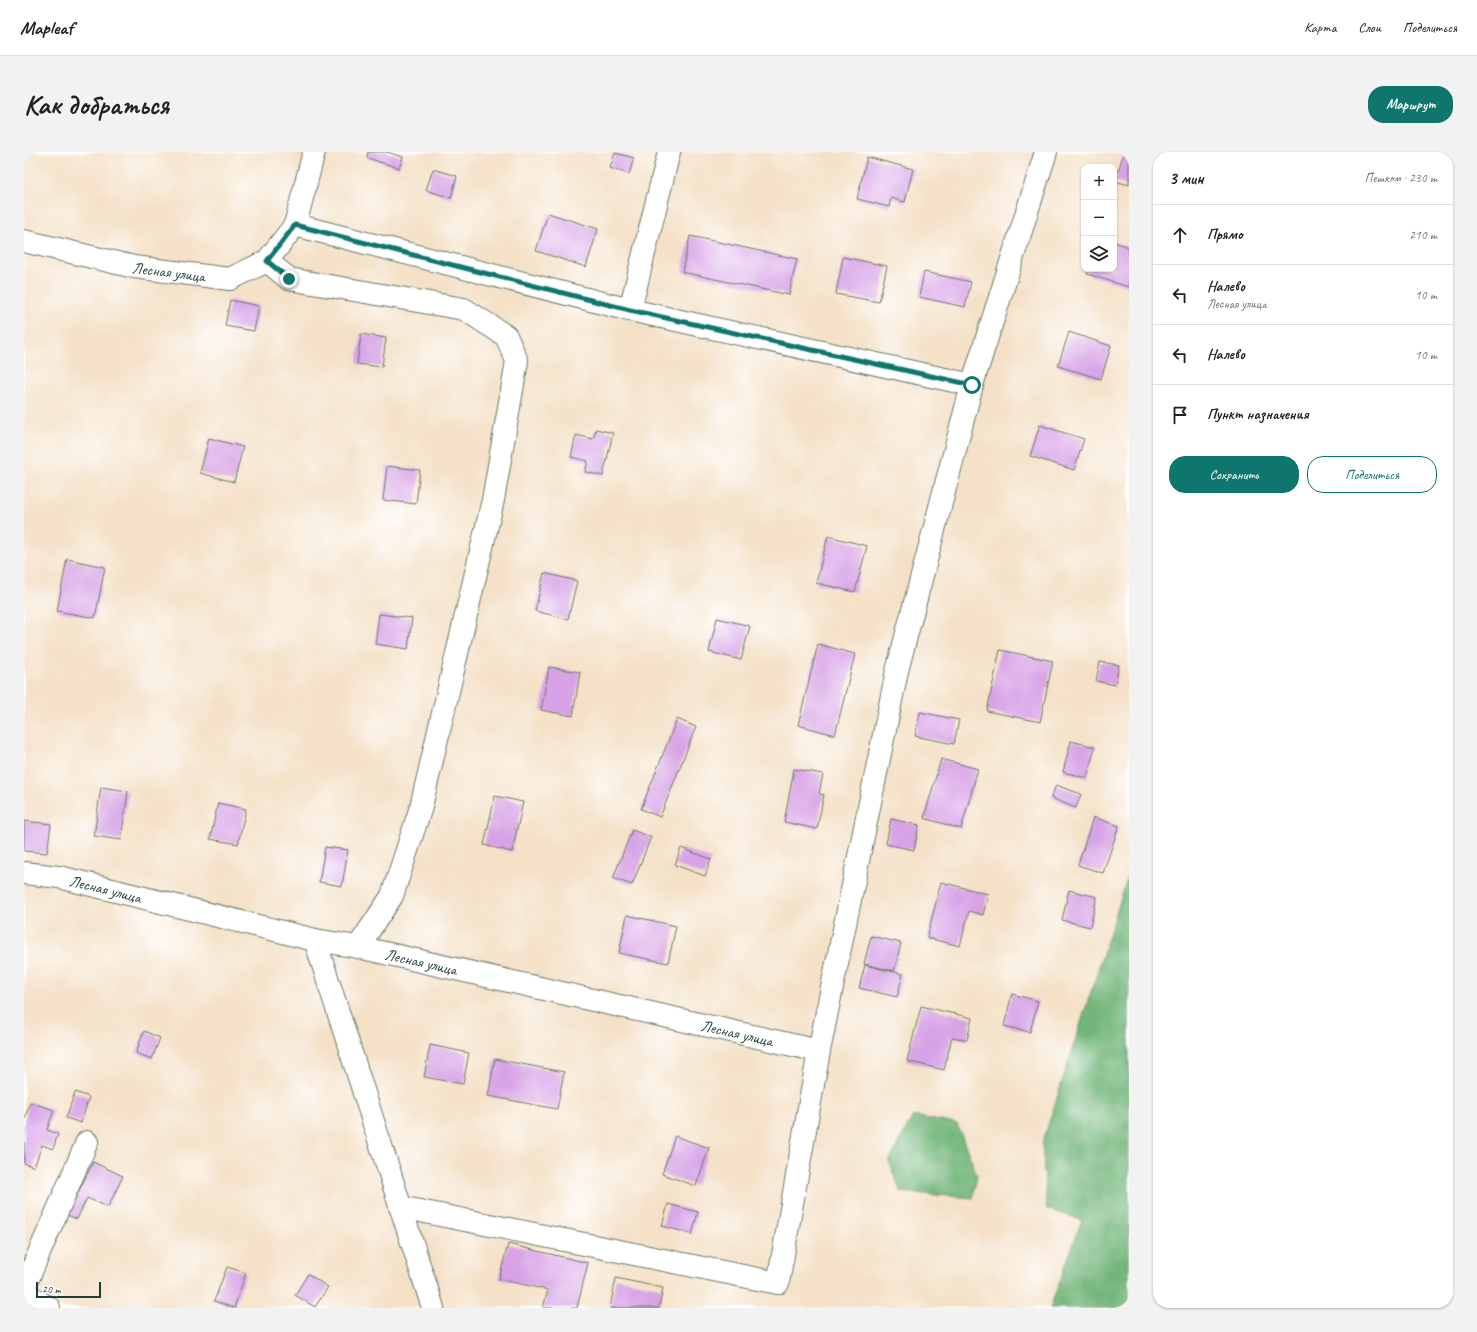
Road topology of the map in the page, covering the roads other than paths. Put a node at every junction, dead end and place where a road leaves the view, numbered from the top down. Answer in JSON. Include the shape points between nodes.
{"nodes":[{"id":1,"x":314,"y":152,"type":"edge"},
{"id":2,"x":669,"y":152,"type":"edge"},
{"id":3,"x":1046,"y":152,"type":"edge"},
{"id":4,"x":295,"y":225,"type":"junction"},
{"id":5,"x":24,"y":241,"type":"edge"},
{"id":6,"x":267,"y":261,"type":"junction"},
{"id":7,"x":630,"y":310,"type":"junction"},
{"id":8,"x":972,"y":385,"type":"junction"},
{"id":9,"x":24,"y":873,"type":"edge"},
{"id":10,"x":315,"y":940,"type":"junction"},
{"id":11,"x":358,"y":947,"type":"junction"},
{"id":12,"x":819,"y":1051,"type":"junction"},
{"id":13,"x":86,"y":1142,"type":"dead end"},
{"id":14,"x":400,"y":1207,"type":"junction"},
{"id":15,"x":24,"y":1288,"type":"edge"},
{"id":16,"x":24,"y":1292,"type":"edge"},
{"id":17,"x":49,"y":1308,"type":"edge"},
{"id":18,"x":433,"y":1308,"type":"edge"}],
"edges":[{"from":1,"to":4,"type":"street"},
{"from":2,"to":7,"type":"street"},
{"from":3,"to":8,"type":"street"},
{"from":4,"to":6,"type":"street","name":"Лесная улица"},
{"from":4,"to":7,"type":"street"},
{"from":5,"to":6,"type":"street","name":"Лесная улица","via":[[134,267],[230,279]]},
{"from":6,"to":11,"type":"street","via":[[289,279],[464,309],[506,336],[517,361],[493,500],[421,807],[392,896]]},
{"from":7,"to":8,"type":"street"},
{"from":8,"to":12,"type":"street","via":[[898,671]]},
{"from":9,"to":10,"type":"street","name":"Лесная улица","via":[[59,877]]},
{"from":10,"to":11,"type":"street","name":"Лесная улица"},
{"from":10,"to":14,"type":"street"},
{"from":11,"to":12,"type":"street","name":"Лесная улица"},
{"from":12,"to":14,"type":"street","via":[[778,1283]]},
{"from":13,"to":15,"type":"street"},
{"from":14,"to":18,"type":"street"},
{"from":16,"to":17,"type":"street"}]}
